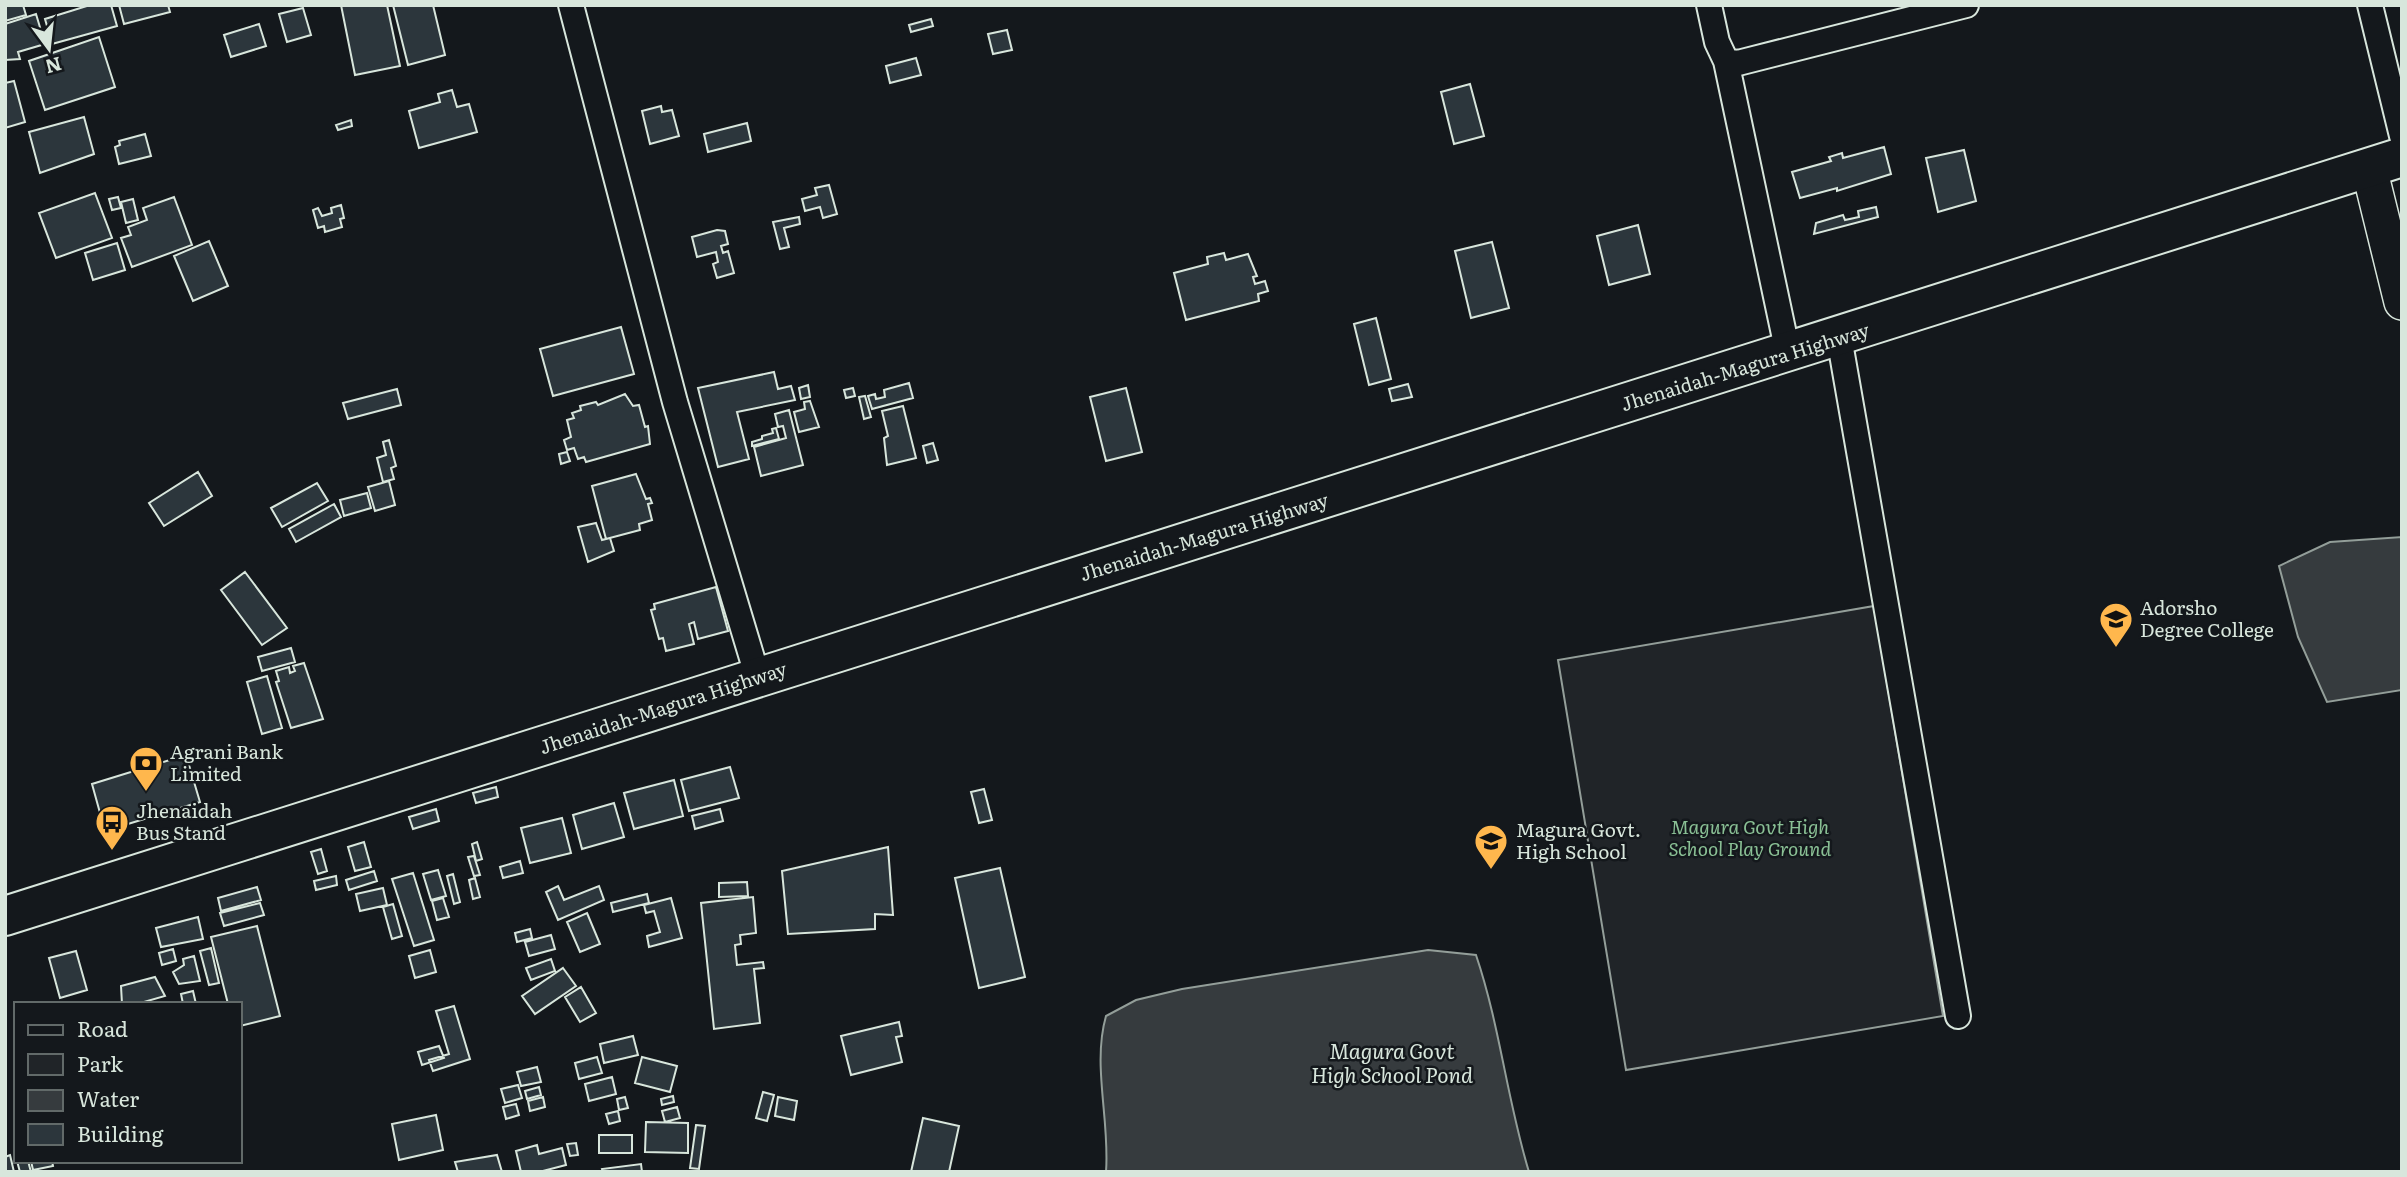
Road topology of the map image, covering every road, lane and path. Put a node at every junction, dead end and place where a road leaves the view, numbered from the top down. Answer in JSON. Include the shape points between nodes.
{"nodes":[{"id":1,"x":571,"y":5,"type":"edge"},
{"id":2,"x":1709,"y":5,"type":"edge"},
{"id":3,"x":1966,"y":5,"type":"edge"},
{"id":4,"x":2370,"y":5,"type":"edge"},
{"id":5,"x":1726,"y":61,"type":"junction"},
{"id":6,"x":2402,"y":136,"type":"edge"},
{"id":7,"x":2385,"y":162,"type":"edge"},
{"id":8,"x":2402,"y":302,"type":"edge"},
{"id":9,"x":1839,"y":337,"type":"junction"},
{"id":10,"x":1788,"y":353,"type":"junction"},
{"id":11,"x":758,"y":678,"type":"junction"},
{"id":12,"x":5,"y":916,"type":"edge"},
{"id":13,"x":1958,"y":1016,"type":"dead end"}],
"edges":[{"from":1,"to":11,"type":"street","via":[[675,402]]},
{"from":2,"to":5,"type":"street"},
{"from":3,"to":5,"type":"street","via":[[1751,60]]},
{"from":4,"to":6,"type":"street"},
{"from":5,"to":10,"type":"street"},
{"from":7,"to":8,"type":"main road"},
{"from":7,"to":9,"type":"highway","name":"Jhenaidah-Magura Highway"},
{"from":9,"to":10,"type":"highway","name":"Jhenaidah-Magura Highway"},
{"from":9,"to":13,"type":"street"},
{"from":10,"to":11,"type":"highway","name":"Jhenaidah-Magura Highway"},
{"from":11,"to":12,"type":"highway","name":"Jhenaidah-Magura Highway"}]}
